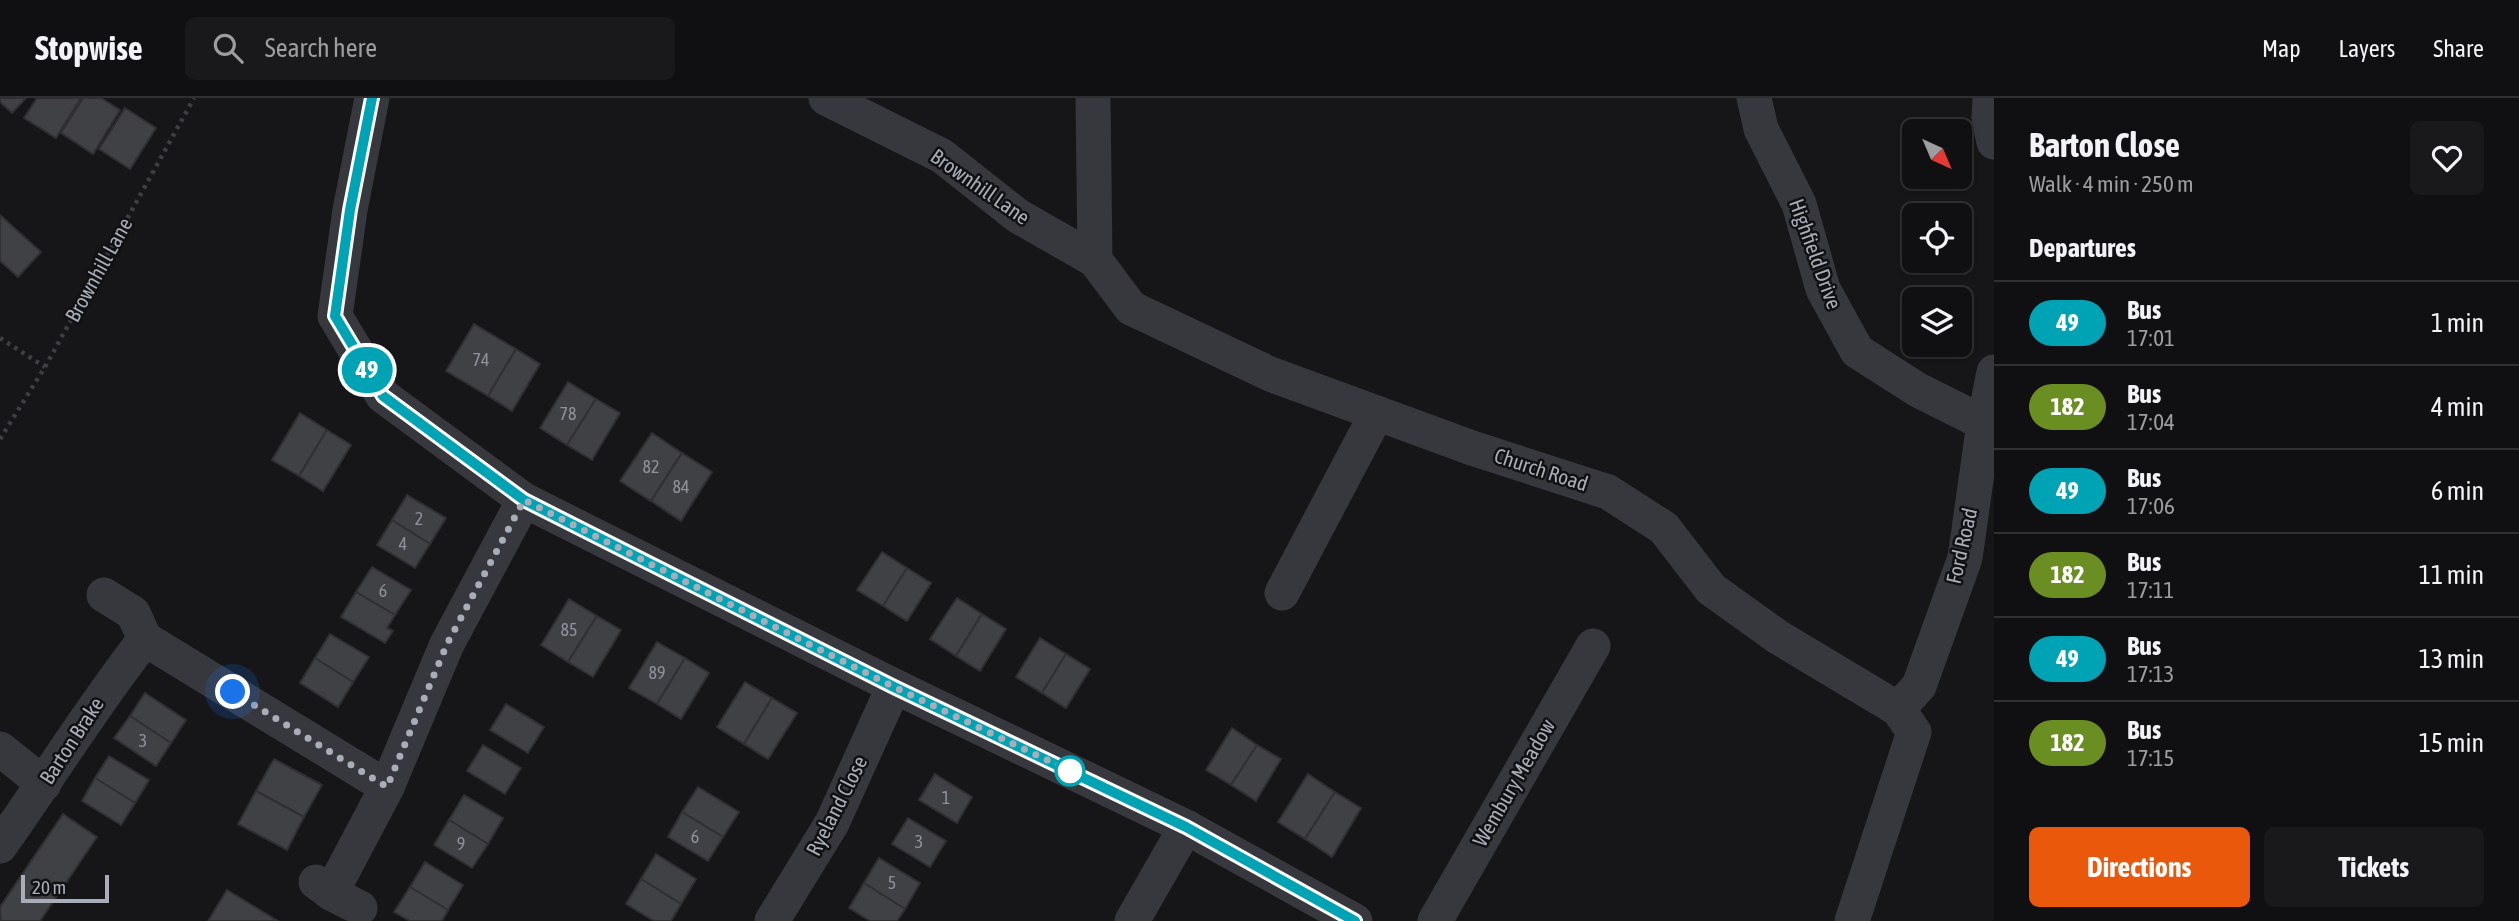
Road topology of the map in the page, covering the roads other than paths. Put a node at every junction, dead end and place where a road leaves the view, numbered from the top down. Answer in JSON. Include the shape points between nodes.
{"nodes":[{"id":1,"x":372,"y":98,"type":"edge"},
{"id":2,"x":826,"y":98,"type":"edge"},
{"id":3,"x":1093,"y":98,"type":"edge"},
{"id":4,"x":1754,"y":98,"type":"edge"},
{"id":5,"x":1990,"y":98,"type":"edge"},
{"id":6,"x":1994,"y":142,"type":"edge"},
{"id":7,"x":1095,"y":260,"type":"junction"},
{"id":8,"x":1994,"y":372,"type":"edge"},
{"id":9,"x":1377,"y":414,"type":"junction"},
{"id":10,"x":1984,"y":423,"type":"junction"},
{"id":11,"x":524,"y":500,"type":"junction"},
{"id":12,"x":1282,"y":593,"type":"dead end"},
{"id":13,"x":104,"y":595,"type":"dead end"},
{"id":14,"x":145,"y":639,"type":"junction"},
{"id":15,"x":1592,"y":646,"type":"dead end"},
{"id":16,"x":894,"y":687,"type":"junction"},
{"id":17,"x":1898,"y":709,"type":"junction"},
{"id":18,"x":0,"y":749,"type":"edge"},
{"id":19,"x":44,"y":784,"type":"junction"},
{"id":20,"x":387,"y":787,"type":"junction"},
{"id":21,"x":1186,"y":827,"type":"junction"},
{"id":22,"x":0,"y":846,"type":"edge"},
{"id":23,"x":336,"y":894,"type":"dead end"},
{"id":24,"x":772,"y":921,"type":"edge"},
{"id":25,"x":1132,"y":921,"type":"edge"},
{"id":26,"x":1355,"y":921,"type":"edge"},
{"id":27,"x":1435,"y":921,"type":"edge"},
{"id":28,"x":1852,"y":921,"type":"edge"}],
"edges":[{"from":1,"to":11,"type":"street","via":[[335,316],[383,396]]},
{"from":2,"to":7,"type":"street","name":"Brownhill Lane","via":[[942,156],[1018,216]]},
{"from":3,"to":7,"type":"street"},
{"from":4,"to":10,"type":"street","name":"Highfield Drive","via":[[1761,129],[1799,204],[1823,289],[1857,351],[1918,390]]},
{"from":5,"to":6,"type":"street"},
{"from":7,"to":9,"type":"street","name":"Church Road","via":[[1131,308],[1270,374]]},
{"from":8,"to":10,"type":"street","name":"Ford Road"},
{"from":9,"to":12,"type":"street"},
{"from":9,"to":17,"type":"street","name":"Church Road","via":[[1608,492],[1664,528],[1711,589],[1779,637]]},
{"from":10,"to":17,"type":"street","name":"Ford Road","via":[[1965,558],[1919,687]]},
{"from":11,"to":16,"type":"street"},
{"from":11,"to":20,"type":"street","via":[[447,644]]},
{"from":13,"to":14,"type":"street","via":[[133,613]]},
{"from":14,"to":19,"type":"street","name":"Barton Brake"},
{"from":14,"to":20,"type":"street"},
{"from":15,"to":27,"type":"street","name":"Wembury Meadow"},
{"from":16,"to":21,"type":"street"},
{"from":16,"to":24,"type":"street","name":"Ryeland Close","via":[[832,823]]},
{"from":17,"to":28,"type":"street","via":[[1914,732]]},
{"from":18,"to":19,"type":"street"},
{"from":19,"to":22,"type":"street","name":"Barton Brake"},
{"from":20,"to":23,"type":"street"},
{"from":21,"to":25,"type":"street"},
{"from":21,"to":26,"type":"street"}]}
